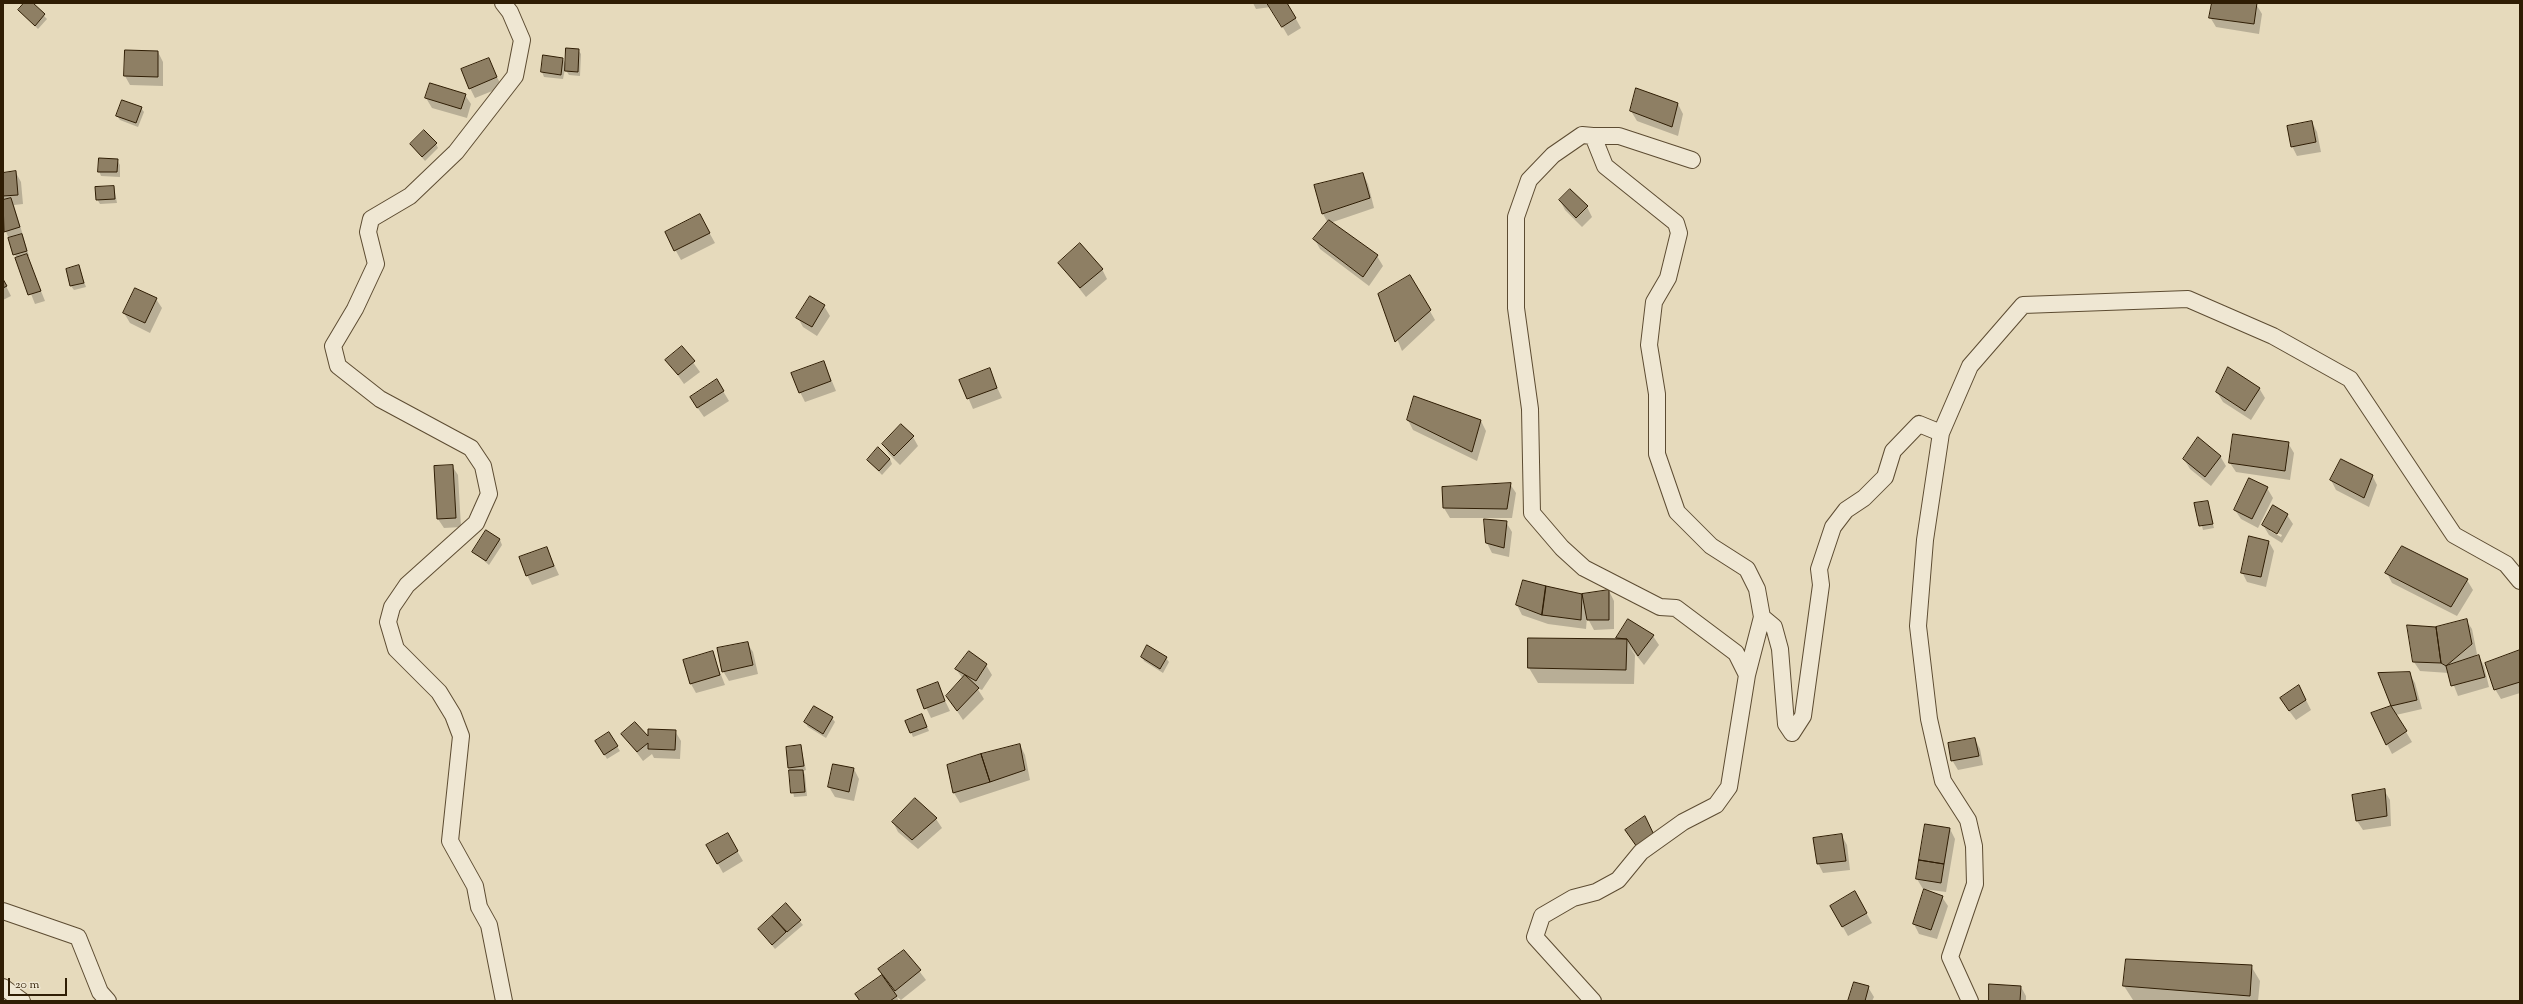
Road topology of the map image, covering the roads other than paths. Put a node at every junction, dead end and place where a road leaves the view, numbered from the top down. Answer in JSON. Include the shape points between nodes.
{"nodes":[{"id":1,"x":503,"y":3,"type":"edge"},
{"id":2,"x":1593,"y":136,"type":"junction"},
{"id":3,"x":1692,"y":160,"type":"dead end"},
{"id":4,"x":1941,"y":433,"type":"junction"},
{"id":5,"x":2520,"y":581,"type":"edge"},
{"id":6,"x":1762,"y":618,"type":"junction"},
{"id":7,"x":1747,"y":675,"type":"junction"},
{"id":8,"x":3,"y":911,"type":"edge"},
{"id":9,"x":3,"y":987,"type":"edge"},
{"id":10,"x":22,"y":1001,"type":"edge"},
{"id":11,"x":108,"y":1001,"type":"edge"},
{"id":12,"x":504,"y":1001,"type":"edge"},
{"id":13,"x":1593,"y":1001,"type":"edge"},
{"id":14,"x":1970,"y":1001,"type":"edge"}],
"edges":[{"from":1,"to":12,"type":"street","via":[[510,12],[522,40],[515,76],[456,152],[410,196],[371,219],[368,232],[376,264],[355,309],[332,346],[338,366],[380,399],[471,448],[483,466],[489,494],[476,523],[406,585],[392,607],[388,622],[396,649],[439,692],[453,715],[461,736],[450,841],[475,886],[479,907],[489,925]]},
{"from":2,"to":3,"type":"street","via":[[1619,136]]},
{"from":2,"to":6,"type":"street","via":[[1605,166],[1676,223],[1679,233],[1668,278],[1654,302],[1649,345],[1657,394],[1657,454],[1677,512],[1711,546],[1747,569],[1757,590]]},
{"from":2,"to":7,"type":"street","via":[[1582,135],[1553,155],[1529,180],[1516,217],[1516,308],[1530,409],[1532,513],[1562,548],[1584,568],[1660,607],[1676,608],[1736,653]]},
{"from":4,"to":5,"type":"street","via":[[1970,366],[2023,305],[2188,298],[2273,336],[2350,379],[2454,535],[2506,564]]},
{"from":4,"to":6,"type":"street","via":[[1919,424],[1893,451],[1884,477],[1864,498],[1846,510],[1833,526],[1819,569],[1821,585],[1803,716],[1792,734],[1786,724],[1780,649],[1774,627]]},
{"from":4,"to":14,"type":"street","via":[[1925,540],[1918,626],[1929,719],[1943,781],[1968,820],[1974,846],[1975,884],[1950,957]]},
{"from":6,"to":7,"type":"street"},
{"from":7,"to":13,"type":"street","via":[[1729,787],[1716,805],[1683,822],[1641,852],[1618,880],[1596,892],[1573,898],[1542,916],[1535,937]]},
{"from":8,"to":11,"type":"street","via":[[78,937],[100,992]]},
{"from":9,"to":10,"type":"street"}]}
